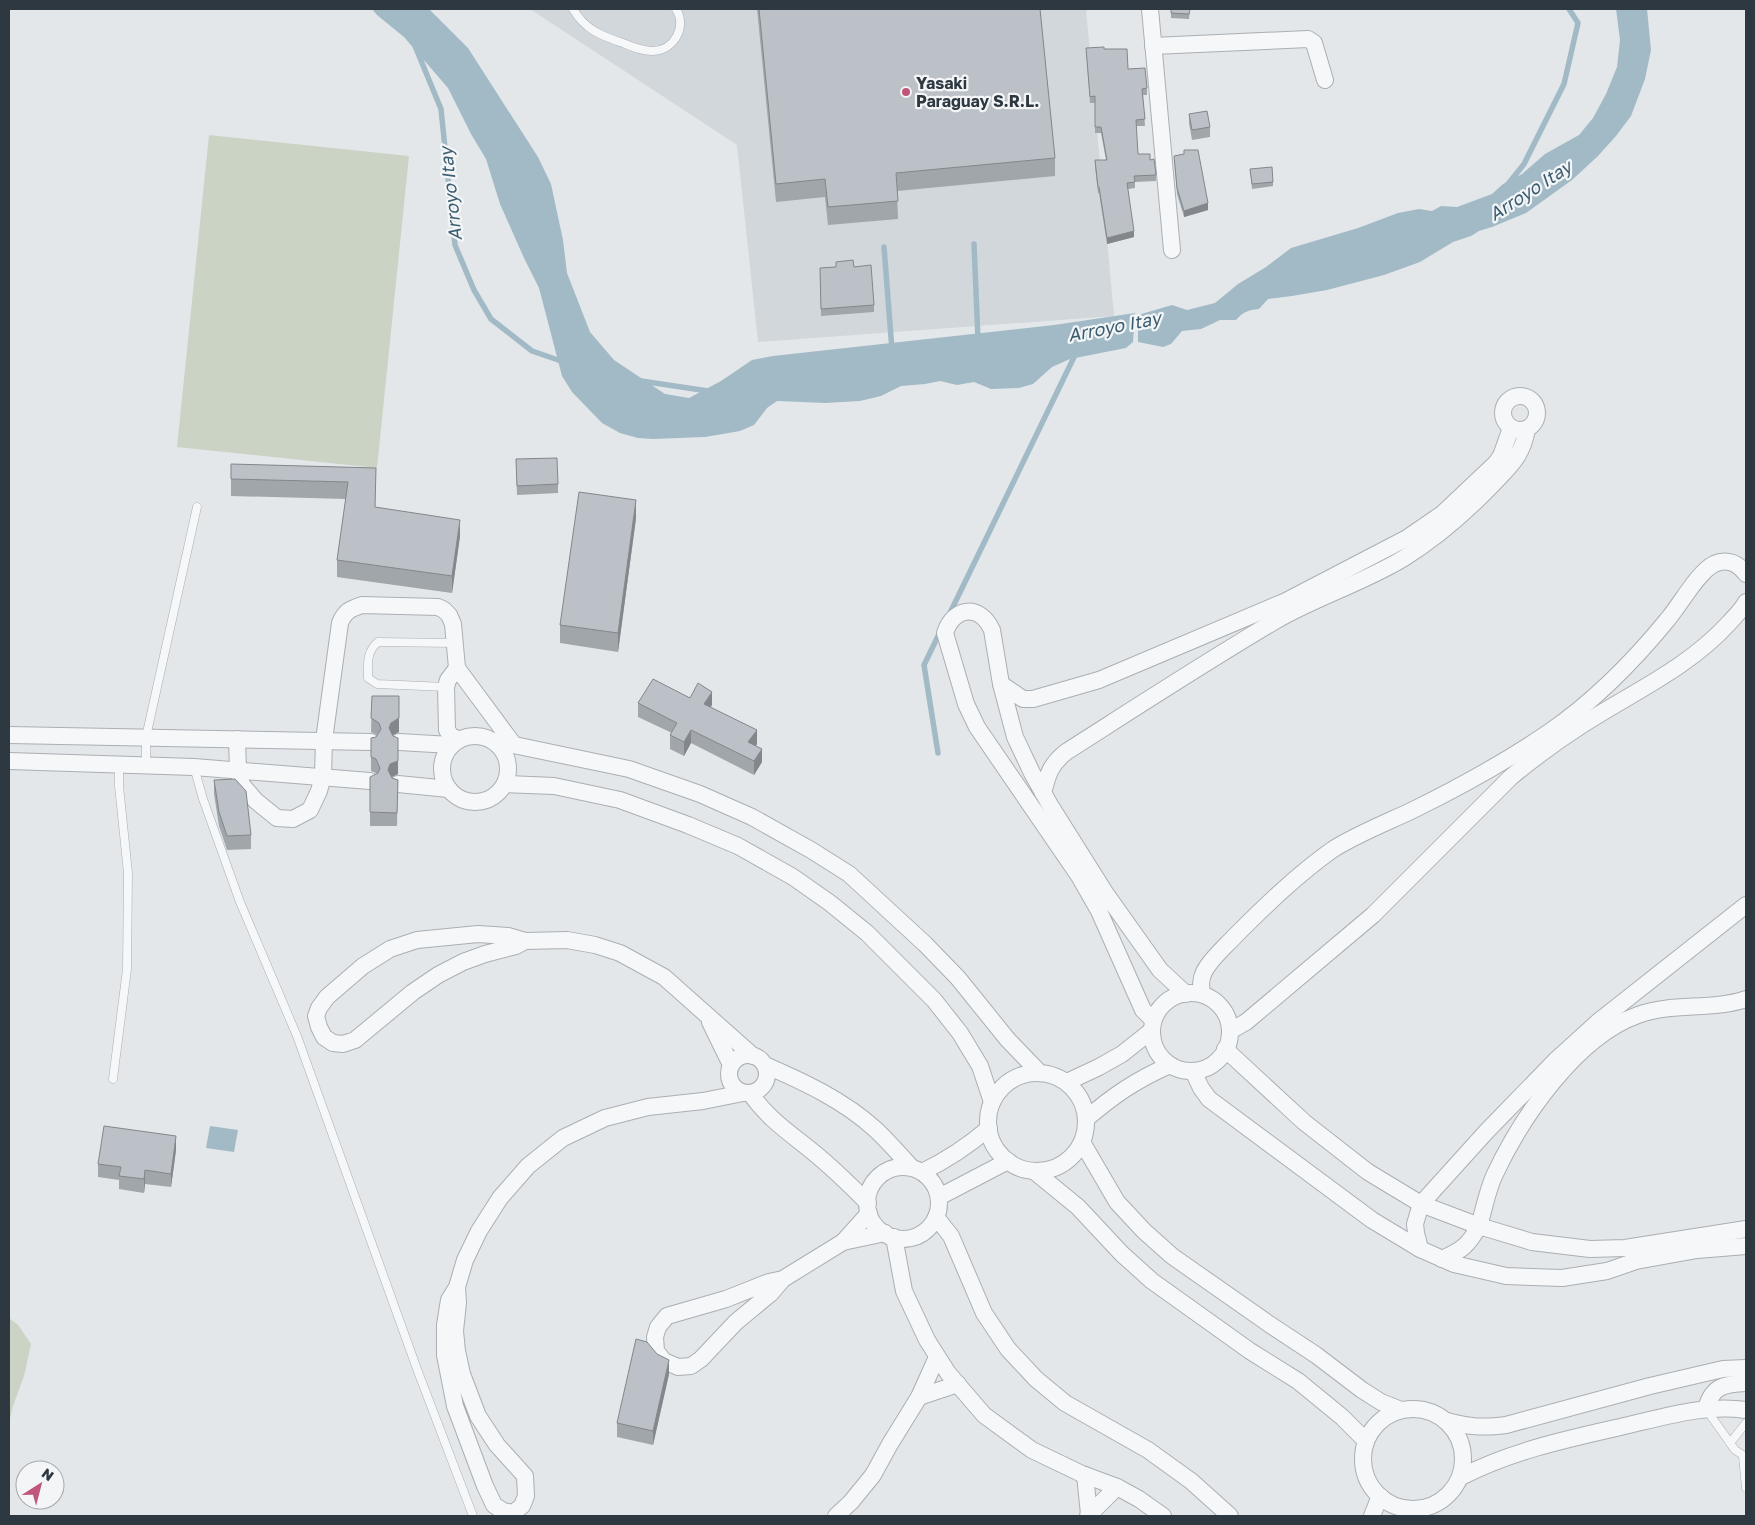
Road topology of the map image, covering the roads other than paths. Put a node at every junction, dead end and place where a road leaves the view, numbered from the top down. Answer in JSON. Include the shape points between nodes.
{"nodes":[{"id":1,"x":574,"y":9,"type":"edge"},
{"id":2,"x":676,"y":9,"type":"edge"},
{"id":3,"x":1150,"y":9,"type":"edge"},
{"id":4,"x":1153,"y":46,"type":"junction"},
{"id":5,"x":1325,"y":80,"type":"dead end"},
{"id":6,"x":1172,"y":250,"type":"dead end"},
{"id":7,"x":197,"y":507,"type":"dead end"},
{"id":8,"x":1746,"y":574,"type":"edge"},
{"id":9,"x":1746,"y":602,"type":"edge"},
{"id":10,"x":454,"y":643,"type":"junction"},
{"id":11,"x":457,"y":668,"type":"junction"},
{"id":12,"x":1001,"y":684,"type":"junction"},
{"id":13,"x":446,"y":687,"type":"junction"},
{"id":14,"x":9,"y":735,"type":"edge"},
{"id":15,"x":146,"y":737,"type":"junction"},
{"id":16,"x":237,"y":739,"type":"junction"},
{"id":17,"x":324,"y":740,"type":"junction"},
{"id":18,"x":495,"y":741,"type":"junction"},
{"id":19,"x":371,"y":742,"type":"edge"},
{"id":20,"x":399,"y":742,"type":"edge"},
{"id":21,"x":455,"y":742,"type":"junction"},
{"id":22,"x":514,"y":745,"type":"junction"},
{"id":23,"x":9,"y":762,"type":"edge"},
{"id":24,"x":119,"y":765,"type":"junction"},
{"id":25,"x":146,"y":765,"type":"junction"},
{"id":26,"x":194,"y":767,"type":"junction"},
{"id":27,"x":238,"y":770,"type":"junction"},
{"id":28,"x":323,"y":776,"type":"junction"},
{"id":29,"x":370,"y":781,"type":"edge"},
{"id":30,"x":398,"y":784,"type":"edge"},
{"id":31,"x":505,"y":784,"type":"junction"},
{"id":32,"x":449,"y":789,"type":"junction"},
{"id":33,"x":1043,"y":793,"type":"junction"},
{"id":34,"x":1746,"y":904,"type":"edge"},
{"id":35,"x":525,"y":941,"type":"junction"},
{"id":36,"x":1194,"y":994,"type":"junction"},
{"id":37,"x":1746,"y":999,"type":"edge"},
{"id":38,"x":706,"y":1015,"type":"junction"},
{"id":39,"x":1152,"y":1026,"type":"junction"},
{"id":40,"x":1230,"y":1030,"type":"junction"},
{"id":41,"x":1225,"y":1049,"type":"junction"},
{"id":42,"x":759,"y":1060,"type":"junction"},
{"id":43,"x":1170,"y":1065,"type":"junction"},
{"id":44,"x":730,"y":1071,"type":"junction"},
{"id":45,"x":1193,"y":1071,"type":"junction"},
{"id":46,"x":1040,"y":1073,"type":"junction"},
{"id":47,"x":113,"y":1079,"type":"dead end"},
{"id":48,"x":1067,"y":1082,"type":"junction"},
{"id":49,"x":747,"y":1093,"type":"junction"},
{"id":50,"x":703,"y":1101,"type":"junction"},
{"id":51,"x":992,"y":1102,"type":"junction"},
{"id":52,"x":1086,"y":1119,"type":"junction"},
{"id":53,"x":989,"y":1128,"type":"junction"},
{"id":54,"x":1082,"y":1142,"type":"junction"},
{"id":55,"x":1008,"y":1161,"type":"junction"},
{"id":56,"x":917,"y":1170,"type":"junction"},
{"id":57,"x":1034,"y":1171,"type":"junction"},
{"id":58,"x":939,"y":1197,"type":"junction"},
{"id":59,"x":1421,"y":1204,"type":"junction"},
{"id":60,"x":869,"y":1208,"type":"junction"},
{"id":61,"x":936,"y":1216,"type":"junction"},
{"id":62,"x":1479,"y":1226,"type":"junction"},
{"id":63,"x":1746,"y":1229,"type":"edge"},
{"id":64,"x":890,"y":1235,"type":"junction"},
{"id":65,"x":843,"y":1242,"type":"junction"},
{"id":66,"x":1746,"y":1246,"type":"edge"},
{"id":67,"x":1420,"y":1249,"type":"junction"},
{"id":68,"x":1442,"y":1259,"type":"junction"},
{"id":69,"x":783,"y":1280,"type":"junction"},
{"id":70,"x":456,"y":1287,"type":"junction"},
{"id":71,"x":937,"y":1357,"type":"junction"},
{"id":72,"x":1746,"y":1368,"type":"edge"},
{"id":73,"x":1746,"y":1383,"type":"edge"},
{"id":74,"x":958,"y":1384,"type":"junction"},
{"id":75,"x":919,"y":1398,"type":"junction"},
{"id":76,"x":1706,"y":1409,"type":"junction"},
{"id":77,"x":1401,"y":1410,"type":"junction"},
{"id":78,"x":1746,"y":1410,"type":"edge"},
{"id":79,"x":1447,"y":1421,"type":"junction"},
{"id":80,"x":1746,"y":1423,"type":"edge"},
{"id":81,"x":1366,"y":1440,"type":"junction"},
{"id":82,"x":1730,"y":1443,"type":"junction"},
{"id":83,"x":1745,"y":1457,"type":"edge"},
{"id":84,"x":1086,"y":1475,"type":"junction"},
{"id":85,"x":1460,"y":1477,"type":"junction"},
{"id":86,"x":1116,"y":1487,"type":"junction"},
{"id":87,"x":1746,"y":1488,"type":"edge"},
{"id":88,"x":1380,"y":1496,"type":"junction"},
{"id":89,"x":1412,"y":1513,"type":"edge"},
{"id":90,"x":1089,"y":1515,"type":"edge"},
{"id":91,"x":473,"y":1516,"type":"edge"},
{"id":92,"x":836,"y":1516,"type":"edge"},
{"id":93,"x":1164,"y":1516,"type":"edge"},
{"id":94,"x":1230,"y":1516,"type":"edge"},
{"id":95,"x":1372,"y":1516,"type":"edge"}],
"edges":[{"from":1,"to":2,"type":"lane","via":[[586,26],[598,35],[655,51],[669,45],[678,35],[681,25]]},
{"from":3,"to":4,"type":"street"},
{"from":4,"to":5,"type":"street","via":[[1308,39],[1314,43]]},
{"from":4,"to":6,"type":"street"},
{"from":7,"to":15,"type":"lane"},
{"from":8,"to":36,"type":"street","via":[[1737,564],[1730,562],[1712,565],[1626,666],[1564,722],[1462,786],[1333,850],[1270,900],[1214,958]]},
{"from":9,"to":40,"type":"street","via":[[1721,632],[1687,661],[1582,724],[1529,762],[1373,915],[1246,1022]]},
{"from":10,"to":11,"type":"street"},
{"from":10,"to":13,"type":"lane","via":[[378,642],[371,648],[369,657],[368,678],[372,682]]},
{"from":10,"to":17,"type":"street","via":[[449,615],[438,607],[362,605],[344,613]]},
{"from":11,"to":13,"type":"street"},
{"from":11,"to":22,"type":"street"},
{"from":12,"to":33,"type":"street","via":[[1015,737]]},
{"from":12,"to":33,"type":"street","via":[[1022,698],[1033,699],[1090,682],[1286,601],[1407,538],[1442,514],[1496,463],[1519,428],[1524,445],[1515,461],[1479,499],[1430,540],[1403,559],[1277,620],[1066,752],[1055,761]]},
{"from":12,"to":39,"type":"street","via":[[989,622],[975,612],[956,615],[948,623],[945,633],[966,704],[990,747],[1079,876],[1099,911]]},
{"from":13,"to":21,"type":"street","via":[[447,730]]},
{"from":14,"to":15,"type":"street"},
{"from":15,"to":16,"type":"street"},
{"from":15,"to":25,"type":"lane"},
{"from":16,"to":17,"type":"street"},
{"from":16,"to":27,"type":"street"},
{"from":17,"to":19,"type":"street"},
{"from":17,"to":28,"type":"street"},
{"from":18,"to":21,"type":"street","via":[[477,735]]},
{"from":18,"to":22,"type":"street"},
{"from":18,"to":31,"type":"street","via":[[502,748],[509,766]]},
{"from":20,"to":21,"type":"street"},
{"from":21,"to":32,"type":"street","via":[[442,762],[444,781]]},
{"from":22,"to":46,"type":"street","via":[[629,769],[700,794],[752,817],[811,850],[849,874],[925,944]]},
{"from":23,"to":24,"type":"street"},
{"from":24,"to":25,"type":"street"},
{"from":24,"to":47,"type":"lane","via":[[128,873],[127,969]]},
{"from":25,"to":26,"type":"street"},
{"from":26,"to":27,"type":"street"},
{"from":26,"to":91,"type":"lane","via":[[240,902],[296,1036]]},
{"from":27,"to":28,"type":"street"},
{"from":27,"to":28,"type":"street","via":[[242,785],[277,818],[293,819],[310,810]]},
{"from":28,"to":29,"type":"street"},
{"from":30,"to":32,"type":"street"},
{"from":31,"to":32,"type":"street","via":[[500,792],[483,802],[464,800]]},
{"from":31,"to":51,"type":"street","via":[[554,786],[620,800],[738,846],[793,877],[867,934],[934,1000],[980,1066]]},
{"from":33,"to":36,"type":"street","via":[[1100,886],[1160,970]]},
{"from":34,"to":59,"type":"street","via":[[1599,1021],[1555,1061]]},
{"from":35,"to":35,"type":"street","via":[[478,934],[418,940],[390,949],[363,966],[327,997],[316,1016],[318,1027],[333,1043],[355,1040],[438,975],[463,962]]},
{"from":35,"to":38,"type":"street","via":[[568,940],[620,952],[664,977]]},
{"from":36,"to":39,"type":"street","via":[[1167,1000]]},
{"from":36,"to":40,"type":"street","via":[[1213,1000],[1221,1008]]},
{"from":37,"to":62,"type":"street","via":[[1733,1004],[1658,1009],[1637,1015],[1585,1048],[1558,1077],[1521,1127],[1494,1176]]},
{"from":38,"to":42,"type":"street"},
{"from":38,"to":44,"type":"street"},
{"from":39,"to":43,"type":"street","via":[[1154,1044]]},
{"from":39,"to":48,"type":"street","via":[[1122,1054]]},
{"from":40,"to":41,"type":"street"},
{"from":41,"to":45,"type":"street","via":[[1215,1062]]},
{"from":41,"to":59,"type":"street","via":[[1304,1122],[1368,1172]]},
{"from":42,"to":44,"type":"street","via":[[746,1055],[739,1057]]},
{"from":42,"to":49,"type":"street","via":[[767,1072],[767,1079],[758,1091]]},
{"from":42,"to":56,"type":"street","via":[[840,1102],[875,1128]]},
{"from":43,"to":45,"type":"street"},
{"from":43,"to":52,"type":"street","via":[[1114,1095]]},
{"from":44,"to":49,"type":"street","via":[[732,1084]]},
{"from":44,"to":50,"type":"street"},
{"from":45,"to":67,"type":"street","via":[[1209,1099],[1372,1220]]},
{"from":46,"to":48,"type":"street"},
{"from":46,"to":51,"type":"street","via":[[1016,1077]]},
{"from":48,"to":52,"type":"street","via":[[1079,1096]]},
{"from":49,"to":50,"type":"street"},
{"from":49,"to":60,"type":"street","via":[[780,1128],[845,1179]]},
{"from":50,"to":70,"type":"street","via":[[648,1107],[605,1118],[563,1138],[528,1166],[500,1198],[479,1231]]},
{"from":51,"to":53,"type":"street"},
{"from":52,"to":54,"type":"street"},
{"from":53,"to":55,"type":"street","via":[[995,1147]]},
{"from":53,"to":56,"type":"street","via":[[945,1161]]},
{"from":54,"to":57,"type":"street","via":[[1072,1156],[1058,1166]]},
{"from":54,"to":77,"type":"street","via":[[1117,1202],[1172,1256],[1362,1390]]},
{"from":55,"to":57,"type":"street"},
{"from":55,"to":58,"type":"street"},
{"from":56,"to":58,"type":"street","via":[[930,1179]]},
{"from":56,"to":60,"type":"street","via":[[902,1167],[883,1173],[870,1189]]},
{"from":57,"to":81,"type":"street","via":[[1078,1207],[1152,1281],[1298,1381]]},
{"from":58,"to":61,"type":"street"},
{"from":59,"to":62,"type":"street"},
{"from":59,"to":67,"type":"street","via":[[1415,1224]]},
{"from":60,"to":64,"type":"street","via":[[877,1227]]},
{"from":60,"to":65,"type":"street"},
{"from":61,"to":64,"type":"street","via":[[924,1232],[905,1238]]},
{"from":61,"to":94,"type":"street","via":[[951,1236],[984,1313],[1008,1349],[1036,1379],[1065,1403],[1148,1450]]},
{"from":62,"to":63,"type":"street","via":[[1532,1242],[1590,1248],[1625,1248]]},
{"from":62,"to":68,"type":"street","via":[[1461,1251]]},
{"from":64,"to":65,"type":"street"},
{"from":64,"to":71,"type":"street","via":[[904,1291]]},
{"from":65,"to":69,"type":"street"},
{"from":66,"to":68,"type":"street","via":[[1636,1261],[1607,1271],[1562,1278],[1506,1276]]},
{"from":67,"to":68,"type":"street"},
{"from":69,"to":69,"type":"street","via":[[667,1316],[654,1337],[656,1351],[664,1361],[678,1367],[691,1366]]},
{"from":70,"to":70,"type":"street","via":[[449,1300],[445,1332],[445,1355],[455,1406],[494,1505],[513,1514],[522,1506],[526,1496],[525,1476],[497,1445],[478,1416],[462,1374],[455,1330]]},
{"from":71,"to":74,"type":"street"},
{"from":71,"to":75,"type":"street"},
{"from":72,"to":79,"type":"street","via":[[1723,1369],[1506,1425],[1469,1427]]},
{"from":73,"to":76,"type":"street","via":[[1721,1387],[1709,1397]]},
{"from":74,"to":75,"type":"street"},
{"from":74,"to":84,"type":"street","via":[[984,1415],[1032,1450]]},
{"from":75,"to":92,"type":"street","via":[[873,1475]]},
{"from":76,"to":78,"type":"street"},
{"from":76,"to":82,"type":"lane"},
{"from":76,"to":85,"type":"street","via":[[1558,1442],[1496,1460]]},
{"from":77,"to":79,"type":"street","via":[[1426,1410]]},
{"from":77,"to":81,"type":"street","via":[[1380,1421]]},
{"from":79,"to":85,"type":"street","via":[[1458,1436],[1463,1453]]},
{"from":80,"to":82,"type":"lane"},
{"from":81,"to":88,"type":"street","via":[[1363,1452],[1366,1476]]},
{"from":82,"to":83,"type":"lane"},
{"from":83,"to":87,"type":"lane"},
{"from":84,"to":86,"type":"street"},
{"from":84,"to":90,"type":"street"},
{"from":85,"to":89,"type":"street","via":[[1447,1496]]},
{"from":86,"to":90,"type":"street"},
{"from":86,"to":93,"type":"street"},
{"from":88,"to":89,"type":"street"},
{"from":88,"to":95,"type":"street"}]}
